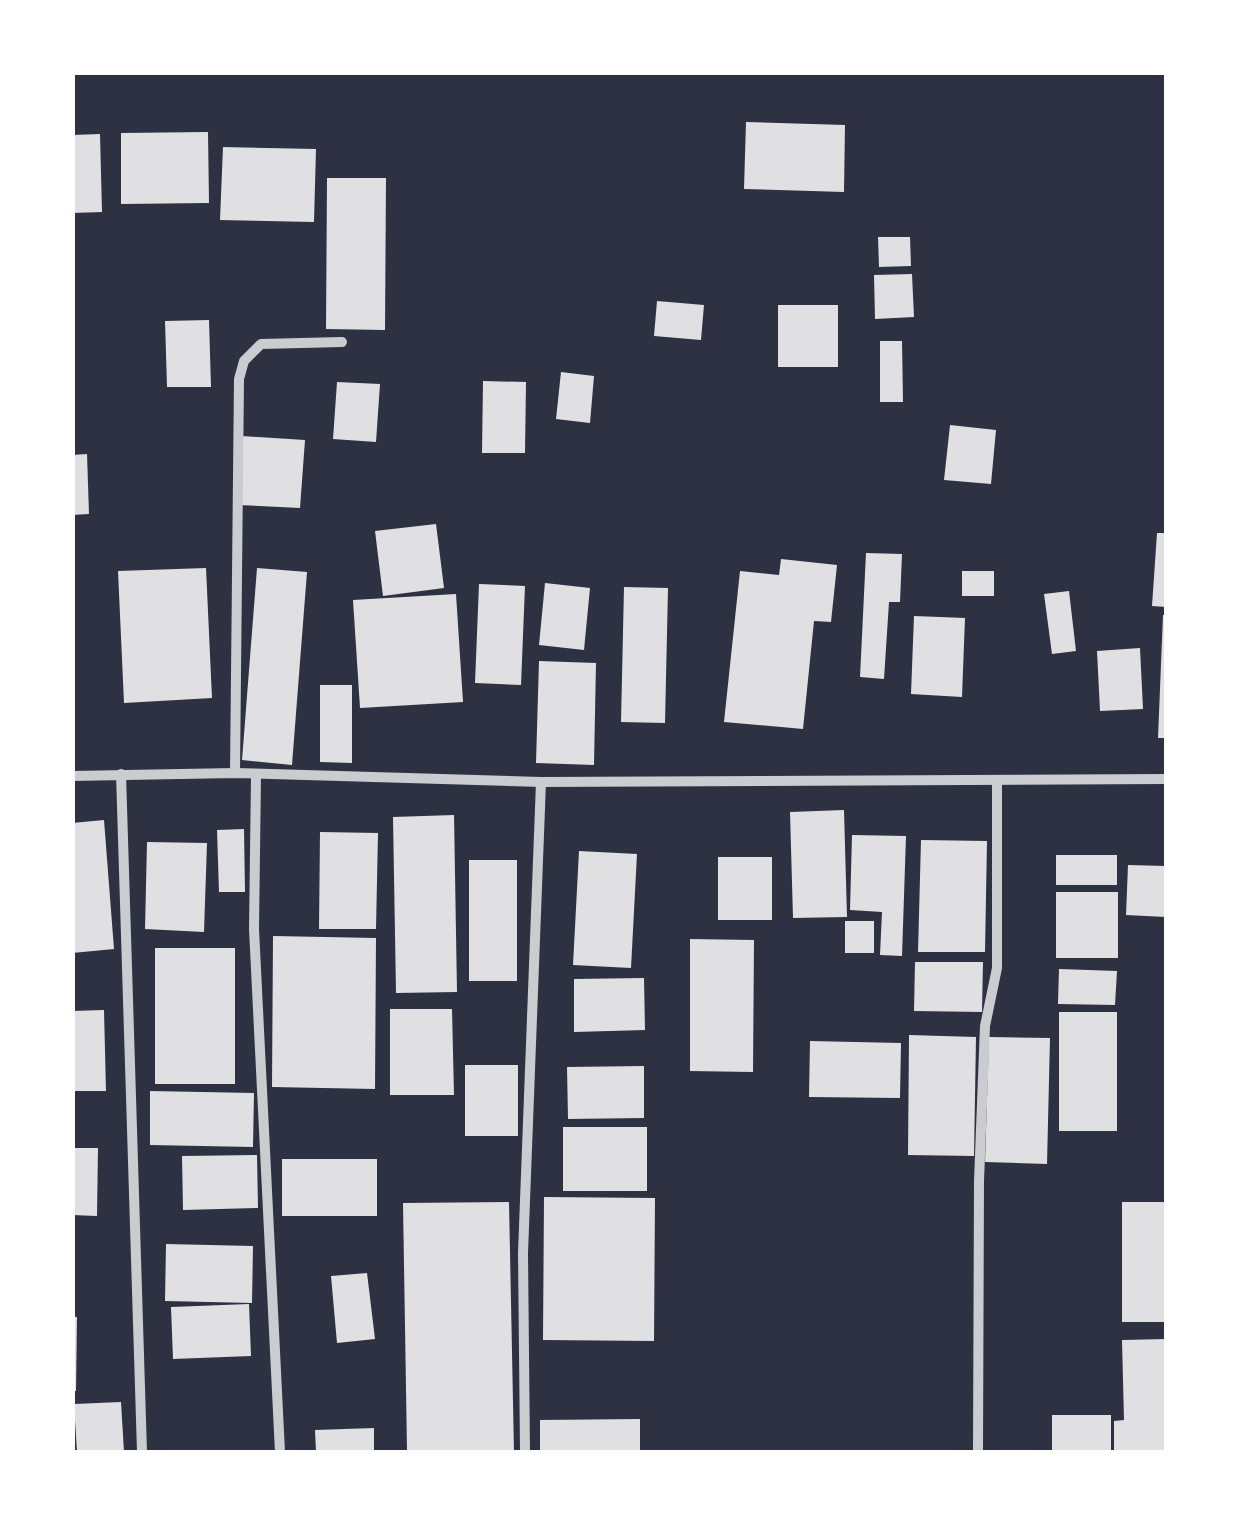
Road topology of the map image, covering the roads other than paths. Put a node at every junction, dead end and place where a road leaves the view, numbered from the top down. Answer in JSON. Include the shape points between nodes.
{"nodes":[{"id":1,"x":342,"y":342,"type":"dead end"},
{"id":2,"x":235,"y":773,"type":"junction"},
{"id":3,"x":122,"y":774,"type":"junction"},
{"id":4,"x":72,"y":776,"type":"edge"},
{"id":5,"x":256,"y":776,"type":"junction"},
{"id":6,"x":1166,"y":779,"type":"edge"},
{"id":7,"x":997,"y":780,"type":"junction"},
{"id":8,"x":541,"y":782,"type":"junction"},
{"id":9,"x":142,"y":1452,"type":"edge"},
{"id":10,"x":280,"y":1452,"type":"edge"},
{"id":11,"x":525,"y":1452,"type":"edge"},
{"id":12,"x":978,"y":1452,"type":"edge"}],
"edges":[{"from":1,"to":2,"type":"street","via":[[262,344],[244,361],[239,378]]},
{"from":2,"to":3,"type":"street"},
{"from":2,"to":5,"type":"street"},
{"from":3,"to":4,"type":"street"},
{"from":3,"to":9,"type":"street"},
{"from":5,"to":8,"type":"street"},
{"from":5,"to":10,"type":"street","via":[[254,930]]},
{"from":6,"to":7,"type":"street"},
{"from":7,"to":8,"type":"street"},
{"from":7,"to":12,"type":"street","via":[[996,968],[985,1026],[979,1182]]},
{"from":8,"to":11,"type":"street","via":[[523,1253]]}]}
